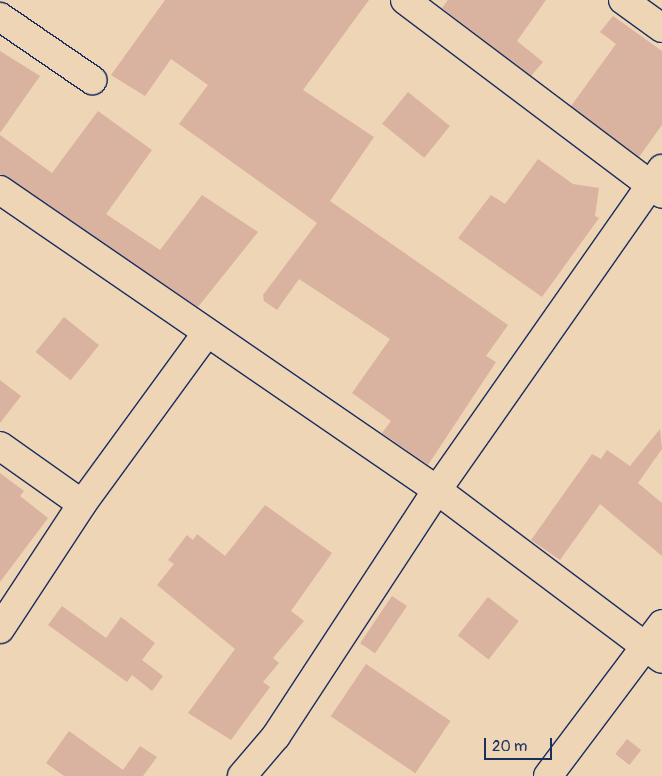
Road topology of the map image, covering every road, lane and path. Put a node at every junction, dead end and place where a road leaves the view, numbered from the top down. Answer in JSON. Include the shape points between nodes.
{"nodes":[{"id":1,"x":405,"y":0,"type":"edge"},
{"id":2,"x":623,"y":0,"type":"edge"},
{"id":3,"x":0,"y":17,"type":"edge"},
{"id":4,"x":662,"y":28,"type":"edge"},
{"id":5,"x":92,"y":80,"type":"dead end"},
{"id":6,"x":659,"y":183,"type":"edge"},
{"id":7,"x":0,"y":190,"type":"edge"},
{"id":8,"x":206,"y":334,"type":"junction"},
{"id":9,"x":0,"y":446,"type":"edge"},
{"id":10,"x":437,"y":490,"type":"junction"},
{"id":11,"x":82,"y":504,"type":"junction"},
{"id":12,"x":662,"y":624,"type":"edge"},
{"id":13,"x":0,"y":630,"type":"edge"},
{"id":14,"x":654,"y":653,"type":"edge"},
{"id":15,"x":242,"y":776,"type":"edge"},
{"id":16,"x":548,"y":776,"type":"edge"}],
"edges":[{"from":1,"to":6,"type":"street"},
{"from":2,"to":4,"type":"street"},
{"from":3,"to":5,"type":"street"},
{"from":6,"to":10,"type":"street"},
{"from":7,"to":8,"type":"street"},
{"from":8,"to":10,"type":"street"},
{"from":8,"to":11,"type":"street"},
{"from":9,"to":11,"type":"street"},
{"from":10,"to":14,"type":"street"},
{"from":10,"to":15,"type":"street","via":[[276,736]]},
{"from":11,"to":13,"type":"street"},
{"from":12,"to":14,"type":"street"},
{"from":14,"to":16,"type":"street"}]}
